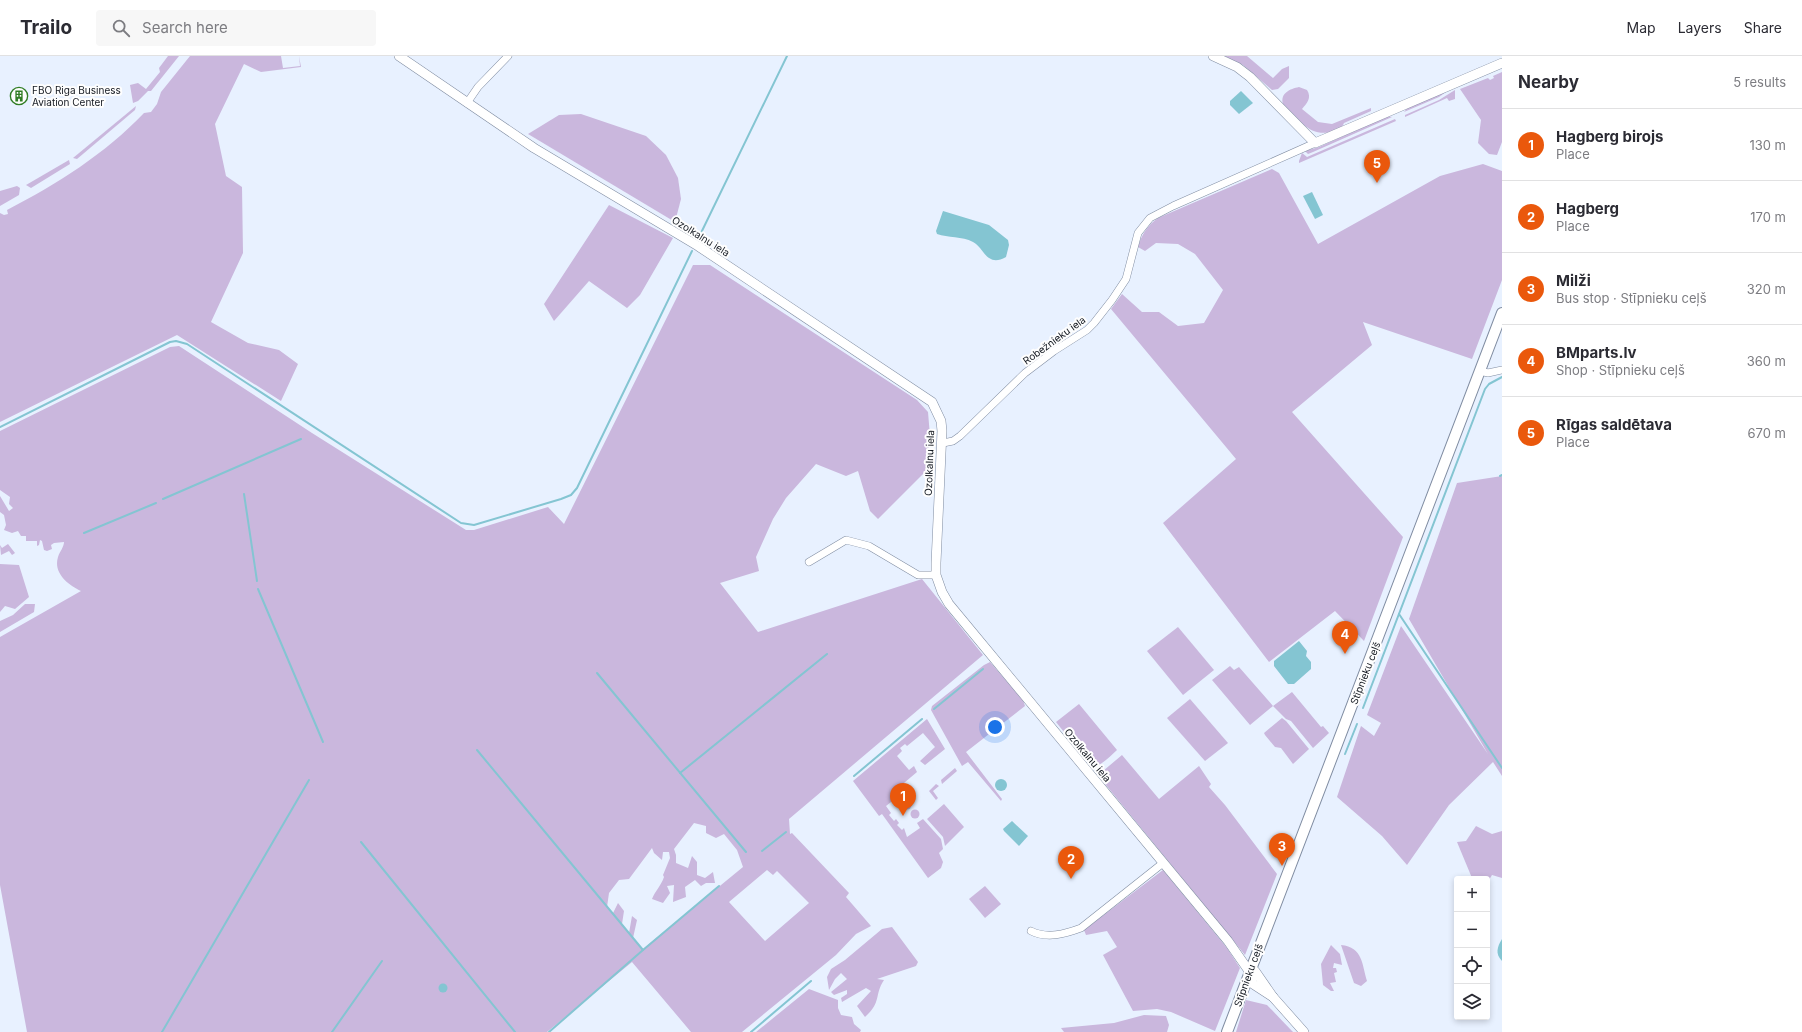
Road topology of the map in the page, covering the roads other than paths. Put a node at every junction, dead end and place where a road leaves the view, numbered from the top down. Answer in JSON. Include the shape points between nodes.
{"nodes":[{"id":1,"x":399,"y":56,"type":"edge"},
{"id":2,"x":508,"y":56,"type":"edge"},
{"id":3,"x":1213,"y":56,"type":"edge"},
{"id":4,"x":1502,"y":63,"type":"edge"},
{"id":5,"x":467,"y":103,"type":"junction"},
{"id":6,"x":1315,"y":143,"type":"junction"},
{"id":7,"x":1502,"y":313,"type":"edge"},
{"id":8,"x":1502,"y":370,"type":"edge"},
{"id":9,"x":1480,"y":371,"type":"junction"},
{"id":10,"x":943,"y":443,"type":"junction"},
{"id":11,"x":809,"y":562,"type":"dead end"},
{"id":12,"x":936,"y":575,"type":"junction"},
{"id":13,"x":1163,"y":863,"type":"junction"},
{"id":14,"x":1031,"y":931,"type":"dead end"},
{"id":15,"x":1250,"y":971,"type":"junction"},
{"id":16,"x":1227,"y":1032,"type":"edge"},
{"id":17,"x":1304,"y":1032,"type":"edge"}],
"edges":[{"from":1,"to":5,"type":"street","name":"Ozolkalnu iela"},
{"from":2,"to":5,"type":"street","via":[[478,87]]},
{"from":3,"to":6,"type":"street","via":[[1238,67],[1250,77]]},
{"from":4,"to":6,"type":"street"},
{"from":5,"to":10,"type":"street","name":"Ozolkalnu iela","via":[[534,148],[698,246],[924,395],[932,402],[941,421]]},
{"from":6,"to":10,"type":"street","name":"Robežnieku iela","via":[[1150,218],[1138,233],[1126,279],[1094,323],[1025,373],[960,436]]},
{"from":7,"to":9,"type":"main road","name":"Stīpnieku ceļš"},
{"from":8,"to":9,"type":"street","via":[[1488,373]]},
{"from":9,"to":15,"type":"main road","name":"Stīpnieku ceļš"},
{"from":10,"to":12,"type":"street","name":"Ozolkalnu iela"},
{"from":11,"to":12,"type":"street","via":[[846,540],[869,546],[918,575]]},
{"from":12,"to":13,"type":"street","name":"Ozolkalnu iela","via":[[949,604]]},
{"from":13,"to":14,"type":"street","via":[[1081,928],[1067,933],[1040,936]]},
{"from":13,"to":15,"type":"street","name":"Ozolkalnu iela"},
{"from":15,"to":16,"type":"main road","name":"Stīpnieku ceļš"},
{"from":15,"to":17,"type":"street","name":"Ozolkalnu iela","via":[[1255,971],[1273,997]]}]}
